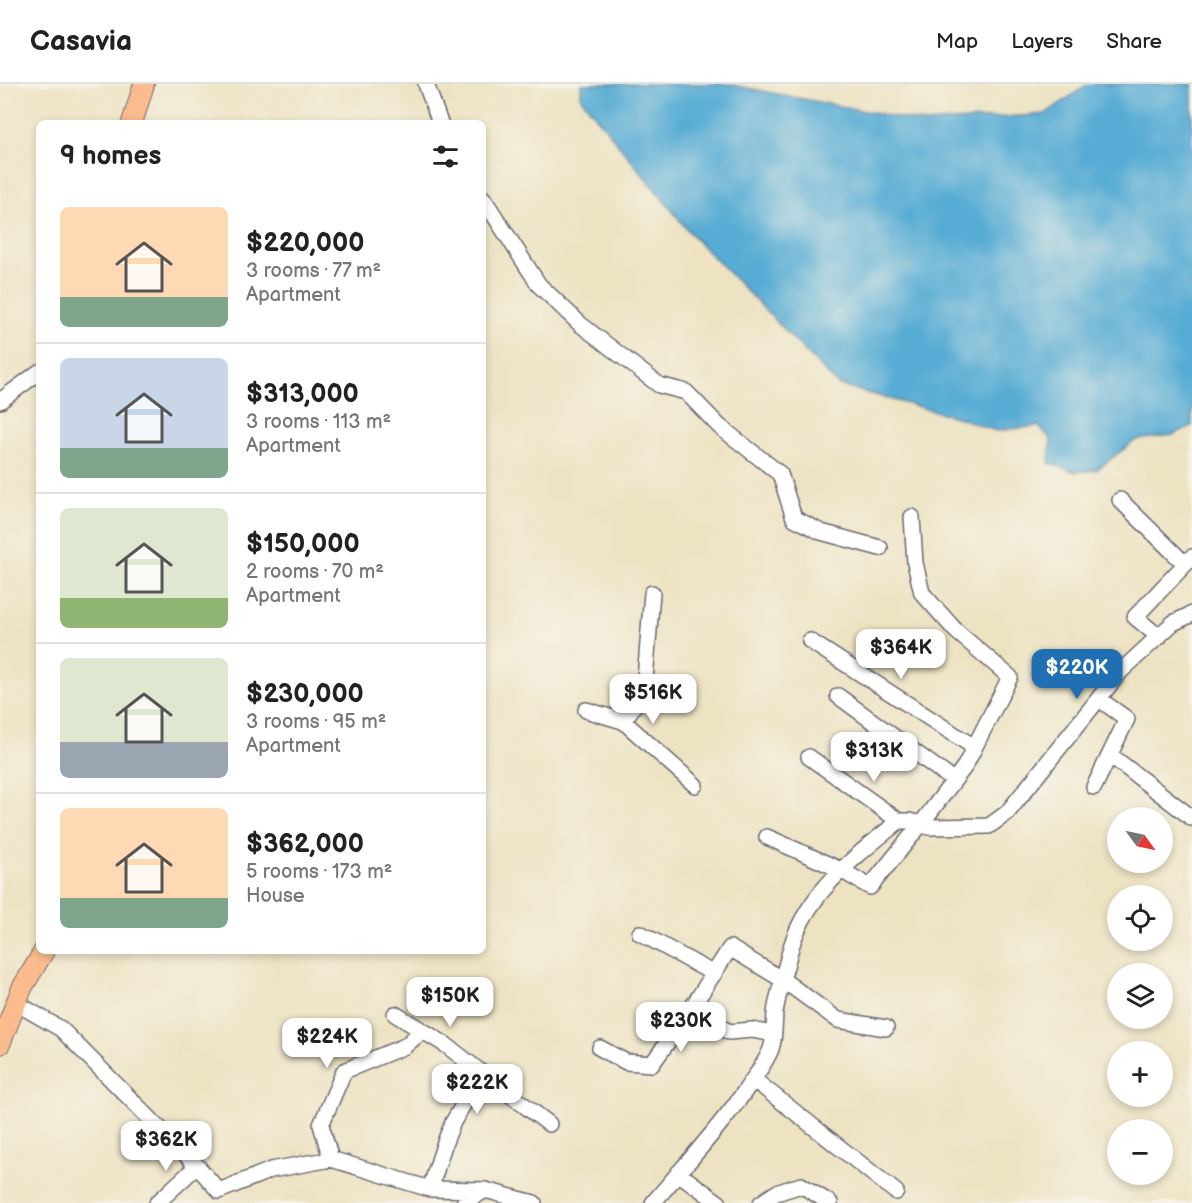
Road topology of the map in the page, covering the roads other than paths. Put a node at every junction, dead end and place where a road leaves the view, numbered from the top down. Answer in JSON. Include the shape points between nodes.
{"nodes":[{"id":1,"x":144,"y":84,"type":"edge"},
{"id":2,"x":426,"y":84,"type":"edge"},
{"id":3,"x":133,"y":120,"type":"edge"},
{"id":4,"x":439,"y":120,"type":"edge"},
{"id":5,"x":486,"y":203,"type":"edge"},
{"id":6,"x":36,"y":374,"type":"edge"},
{"id":7,"x":0,"y":401,"type":"edge"},
{"id":8,"x":1120,"y":500,"type":"dead end"},
{"id":9,"x":912,"y":517,"type":"dead end"},
{"id":10,"x":880,"y":548,"type":"dead end"},
{"id":11,"x":1189,"y":561,"type":"edge"},
{"id":12,"x":652,"y":593,"type":"dead end"},
{"id":13,"x":1192,"y":614,"type":"edge"},
{"id":14,"x":1159,"y":637,"type":"junction"},
{"id":15,"x":810,"y":641,"type":"dead end"},
{"id":16,"x":838,"y":696,"type":"dead end"},
{"id":17,"x":1099,"y":699,"type":"junction"},
{"id":18,"x":586,"y":710,"type":"dead end"},
{"id":19,"x":623,"y":721,"type":"junction"},
{"id":20,"x":974,"y":747,"type":"junction"},
{"id":21,"x":1110,"y":754,"type":"junction"},
{"id":22,"x":809,"y":757,"type":"dead end"},
{"id":23,"x":953,"y":780,"type":"junction"},
{"id":24,"x":695,"y":784,"type":"dead end"},
{"id":25,"x":1094,"y":787,"type":"dead end"},
{"id":26,"x":1192,"y":818,"type":"edge"},
{"id":27,"x":899,"y":820,"type":"junction"},
{"id":28,"x":925,"y":826,"type":"junction"},
{"id":29,"x":767,"y":837,"type":"dead end"},
{"id":30,"x":841,"y":870,"type":"junction"},
{"id":31,"x":640,"y":933,"type":"dead end"},
{"id":32,"x":42,"y":954,"type":"edge"},
{"id":33,"x":714,"y":974,"type":"junction"},
{"id":34,"x":783,"y":980,"type":"junction"},
{"id":35,"x":16,"y":1003,"type":"junction"},
{"id":36,"x":691,"y":1009,"type":"junction"},
{"id":37,"x":395,"y":1014,"type":"dead end"},
{"id":38,"x":886,"y":1028,"type":"dead end"},
{"id":39,"x":422,"y":1031,"type":"junction"},
{"id":40,"x":773,"y":1034,"type":"junction"},
{"id":41,"x":0,"y":1044,"type":"edge"},
{"id":42,"x":600,"y":1048,"type":"dead end"},
{"id":43,"x":482,"y":1073,"type":"junction"},
{"id":44,"x":753,"y":1079,"type":"junction"},
{"id":45,"x":549,"y":1124,"type":"dead end"},
{"id":46,"x":331,"y":1159,"type":"junction"},
{"id":47,"x":197,"y":1166,"type":"junction"},
{"id":48,"x":678,"y":1173,"type":"junction"},
{"id":49,"x":430,"y":1189,"type":"junction"},
{"id":50,"x":485,"y":1190,"type":"junction"},
{"id":51,"x":896,"y":1192,"type":"dead end"},
{"id":52,"x":223,"y":1197,"type":"edge"},
{"id":53,"x":157,"y":1203,"type":"edge"},
{"id":54,"x":464,"y":1203,"type":"edge"},
{"id":55,"x":534,"y":1203,"type":"edge"},
{"id":56,"x":652,"y":1203,"type":"edge"},
{"id":57,"x":719,"y":1203,"type":"edge"},
{"id":58,"x":761,"y":1203,"type":"edge"},
{"id":59,"x":830,"y":1203,"type":"edge"}],
"edges":[{"from":1,"to":3,"type":"main road"},
{"from":2,"to":4,"type":"street"},
{"from":5,"to":10,"type":"street","via":[[539,285],[580,324],[659,385],[686,392],[719,426],[780,474],[794,518],[821,532]]},
{"from":6,"to":7,"type":"street"},
{"from":8,"to":11,"type":"street"},
{"from":9,"to":20,"type":"street","via":[[915,563],[922,592],[956,631],[1010,677]]},
{"from":11,"to":14,"type":"street","via":[[1135,616]]},
{"from":12,"to":19,"type":"street","via":[[644,692]]},
{"from":13,"to":14,"type":"street","via":[[1173,623]]},
{"from":14,"to":17,"type":"street","via":[[1120,672]]},
{"from":15,"to":20,"type":"street"},
{"from":16,"to":23,"type":"street"},
{"from":17,"to":21,"type":"street","via":[[1127,719]]},
{"from":17,"to":28,"type":"street","via":[[1007,813],[989,826]]},
{"from":18,"to":19,"type":"street"},
{"from":19,"to":24,"type":"street"},
{"from":20,"to":23,"type":"street"},
{"from":21,"to":25,"type":"street"},
{"from":21,"to":26,"type":"street"},
{"from":22,"to":27,"type":"street"},
{"from":23,"to":28,"type":"street"},
{"from":27,"to":28,"type":"street"},
{"from":27,"to":30,"type":"street"},
{"from":28,"to":30,"type":"street","via":[[870,887]]},
{"from":29,"to":30,"type":"street"},
{"from":30,"to":34,"type":"street","via":[[808,910],[789,952]]},
{"from":31,"to":33,"type":"street"},
{"from":32,"to":35,"type":"main road"},
{"from":33,"to":34,"type":"street","via":[[730,948]]},
{"from":33,"to":36,"type":"street"},
{"from":34,"to":38,"type":"street","via":[[838,1020]]},
{"from":34,"to":40,"type":"street"},
{"from":35,"to":41,"type":"main road"},
{"from":35,"to":47,"type":"street","via":[[61,1029]]},
{"from":36,"to":40,"type":"street","via":[[729,1032],[752,1030]]},
{"from":36,"to":42,"type":"street","via":[[652,1064],[626,1062]]},
{"from":37,"to":39,"type":"street"},
{"from":39,"to":43,"type":"street"},
{"from":39,"to":46,"type":"street","via":[[405,1046],[344,1071],[321,1125]]},
{"from":40,"to":44,"type":"street","via":[[772,1047]]},
{"from":43,"to":45,"type":"street"},
{"from":43,"to":49,"type":"street","via":[[453,1122]]},
{"from":44,"to":48,"type":"street","via":[[728,1116]]},
{"from":44,"to":51,"type":"street"},
{"from":46,"to":49,"type":"street"},
{"from":46,"to":52,"type":"street","via":[[271,1170]]},
{"from":47,"to":52,"type":"street"},
{"from":47,"to":53,"type":"street"},
{"from":48,"to":56,"type":"street"},
{"from":48,"to":57,"type":"street"},
{"from":49,"to":50,"type":"street"},
{"from":50,"to":54,"type":"street"},
{"from":50,"to":55,"type":"street"},
{"from":58,"to":59,"type":"street","via":[[801,1185]]}]}
